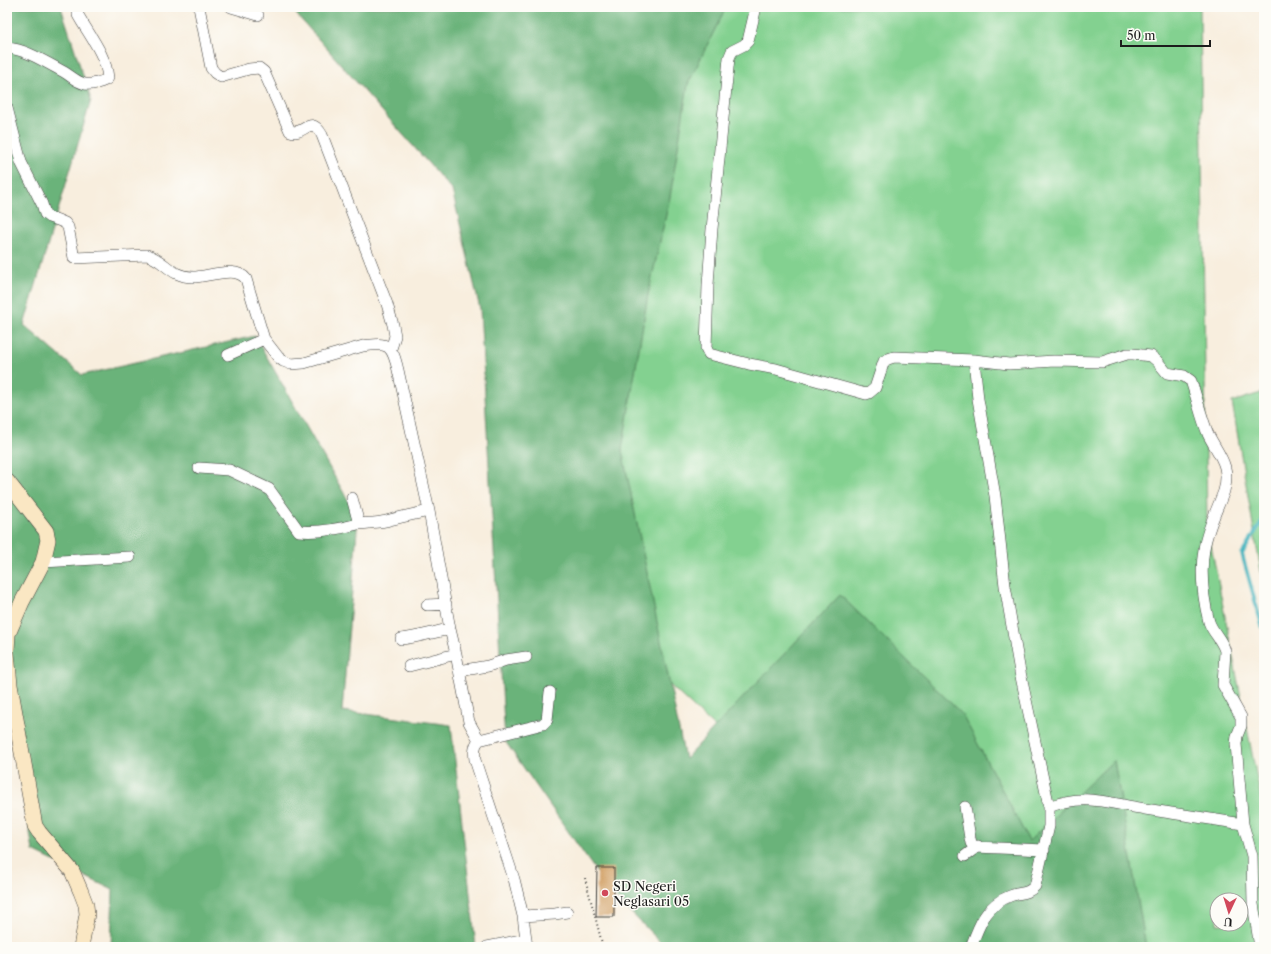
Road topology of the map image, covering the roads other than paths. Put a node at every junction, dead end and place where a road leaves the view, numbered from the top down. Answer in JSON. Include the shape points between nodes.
{"nodes":[{"id":1,"x":80,"y":7,"type":"edge"},
{"id":2,"x":199,"y":7,"type":"edge"},
{"id":3,"x":231,"y":7,"type":"edge"},
{"id":4,"x":756,"y":7,"type":"edge"},
{"id":5,"x":258,"y":15,"type":"dead end"},
{"id":6,"x":7,"y":48,"type":"edge"},
{"id":7,"x":7,"y":108,"type":"edge"},
{"id":8,"x":264,"y":340,"type":"junction"},
{"id":9,"x":391,"y":349,"type":"junction"},
{"id":10,"x":228,"y":355,"type":"dead end"},
{"id":11,"x":974,"y":360,"type":"junction"},
{"id":12,"x":199,"y":468,"type":"dead end"},
{"id":13,"x":7,"y":481,"type":"edge"},
{"id":14,"x":352,"y":498,"type":"dead end"},
{"id":15,"x":429,"y":511,"type":"junction"},
{"id":16,"x":359,"y":524,"type":"junction"},
{"id":17,"x":130,"y":557,"type":"dead end"},
{"id":18,"x":44,"y":562,"type":"junction"},
{"id":19,"x":446,"y":604,"type":"junction"},
{"id":20,"x":427,"y":605,"type":"dead end"},
{"id":21,"x":450,"y":629,"type":"junction"},
{"id":22,"x":401,"y":639,"type":"dead end"},
{"id":23,"x":7,"y":651,"type":"edge"},
{"id":24,"x":456,"y":654,"type":"junction"},
{"id":25,"x":526,"y":656,"type":"dead end"},
{"id":26,"x":409,"y":666,"type":"dead end"},
{"id":27,"x":459,"y":671,"type":"junction"},
{"id":28,"x":9,"y":692,"type":"edge"},
{"id":29,"x":550,"y":692,"type":"dead end"},
{"id":30,"x":479,"y":740,"type":"junction"},
{"id":31,"x":965,"y":807,"type":"dead end"},
{"id":32,"x":1049,"y":807,"type":"junction"},
{"id":33,"x":1242,"y":824,"type":"junction"},
{"id":34,"x":978,"y":846,"type":"junction"},
{"id":35,"x":1044,"y":850,"type":"junction"},
{"id":36,"x":965,"y":856,"type":"dead end"},
{"id":37,"x":567,"y":912,"type":"dead end"},
{"id":38,"x":523,"y":916,"type":"junction"},
{"id":39,"x":527,"y":943,"type":"edge"},
{"id":40,"x":81,"y":947,"type":"edge"},
{"id":41,"x":487,"y":947,"type":"edge"},
{"id":42,"x":971,"y":947,"type":"edge"},
{"id":43,"x":1260,"y":947,"type":"edge"}],
"edges":[{"from":1,"to":6,"type":"street","via":[[78,15],[104,58],[108,71],[106,81],[81,83],[26,52]]},
{"from":2,"to":9,"type":"street","via":[[211,68],[215,74],[221,77],[259,68],[264,72],[290,131],[314,126],[322,135],[387,304],[395,336]]},
{"from":3,"to":5,"type":"street"},
{"from":4,"to":11,"type":"street","via":[[748,41],[732,51],[729,58],[711,236],[707,351],[709,354],[776,369],[866,394],[872,391],[884,361],[888,359],[901,357]]},
{"from":7,"to":8,"type":"street","via":[[21,162],[46,214],[68,227],[74,258],[144,255],[152,256],[170,270],[183,276],[238,273],[246,279]]},
{"from":8,"to":9,"type":"street","via":[[278,357],[291,364],[380,344]]},
{"from":8,"to":10,"type":"street"},
{"from":9,"to":15,"type":"street","via":[[398,370]]},
{"from":11,"to":32,"type":"street","via":[[995,496],[1005,586],[1020,672]]},
{"from":11,"to":33,"type":"street","via":[[1009,364],[1102,362],[1127,354],[1146,355],[1153,357],[1167,373],[1184,376],[1191,381],[1208,433],[1227,474],[1224,491],[1204,548],[1202,574],[1210,625],[1224,651],[1222,685],[1241,717],[1236,744]]},
{"from":12,"to":16,"type":"street","via":[[229,470],[269,489],[300,531],[324,531]]},
{"from":13,"to":18,"type":"street","via":[[46,531],[48,540]]},
{"from":14,"to":16,"type":"street"},
{"from":15,"to":16,"type":"street"},
{"from":15,"to":19,"type":"street"},
{"from":17,"to":18,"type":"street"},
{"from":18,"to":23,"type":"street","via":[[8,634]]},
{"from":19,"to":20,"type":"street"},
{"from":19,"to":21,"type":"street"},
{"from":21,"to":22,"type":"street"},
{"from":21,"to":24,"type":"street"},
{"from":23,"to":28,"type":"street"},
{"from":24,"to":26,"type":"street"},
{"from":24,"to":27,"type":"street"},
{"from":25,"to":27,"type":"street"},
{"from":27,"to":30,"type":"street","via":[[469,722]]},
{"from":28,"to":40,"type":"street","via":[[35,826],[72,871],[86,905],[87,914]]},
{"from":29,"to":30,"type":"street","via":[[548,716],[543,724]]},
{"from":30,"to":38,"type":"street","via":[[474,751],[475,760],[514,879]]},
{"from":31,"to":34,"type":"street","via":[[971,843],[975,847]]},
{"from":32,"to":33,"type":"street","via":[[1075,799],[1091,799]]},
{"from":32,"to":35,"type":"street","via":[[1049,826]]},
{"from":33,"to":43,"type":"street","via":[[1252,856],[1253,904]]},
{"from":34,"to":35,"type":"street"},
{"from":34,"to":36,"type":"street"},
{"from":35,"to":42,"type":"street","via":[[1035,886],[1030,891],[999,901],[989,909]]},
{"from":37,"to":38,"type":"street"},
{"from":38,"to":39,"type":"street"},
{"from":39,"to":41,"type":"street"}]}
